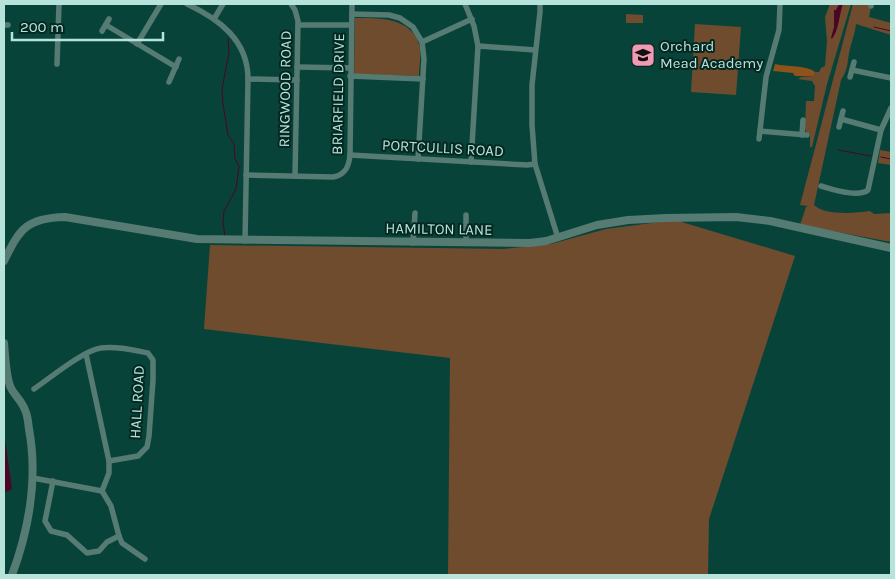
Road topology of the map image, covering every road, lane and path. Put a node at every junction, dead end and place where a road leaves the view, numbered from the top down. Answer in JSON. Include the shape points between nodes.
{"nodes":[{"id":1,"x":59,"y":4,"type":"edge"},
{"id":2,"x":162,"y":4,"type":"edge"},
{"id":3,"x":187,"y":4,"type":"edge"},
{"id":4,"x":223,"y":4,"type":"edge"},
{"id":5,"x":290,"y":4,"type":"edge"},
{"id":6,"x":352,"y":4,"type":"edge"},
{"id":7,"x":465,"y":4,"type":"edge"},
{"id":8,"x":540,"y":4,"type":"edge"},
{"id":9,"x":780,"y":4,"type":"edge"},
{"id":10,"x":352,"y":14,"type":"junction"},
{"id":11,"x":109,"y":19,"type":"dead end"},
{"id":12,"x":214,"y":19,"type":"junction"},
{"id":13,"x":472,"y":19,"type":"junction"},
{"id":14,"x":106,"y":25,"type":"junction"},
{"id":15,"x":298,"y":25,"type":"junction"},
{"id":16,"x":351,"y":25,"type":"junction"},
{"id":17,"x":102,"y":31,"type":"dead end"},
{"id":18,"x":422,"y":42,"type":"junction"},
{"id":19,"x":137,"y":44,"type":"junction"},
{"id":20,"x":478,"y":46,"type":"junction"},
{"id":21,"x":535,"y":50,"type":"junction"},
{"id":22,"x":179,"y":59,"type":"dead end"},
{"id":23,"x":854,"y":62,"type":"dead end"},
{"id":24,"x":57,"y":64,"type":"dead end"},
{"id":25,"x":298,"y":67,"type":"junction"},
{"id":26,"x":176,"y":68,"type":"junction"},
{"id":27,"x":351,"y":68,"type":"junction"},
{"id":28,"x":350,"y":76,"type":"junction"},
{"id":29,"x":891,"y":78,"type":"edge"},
{"id":30,"x":248,"y":79,"type":"junction"},
{"id":31,"x":423,"y":79,"type":"junction"},
{"id":32,"x":297,"y":80,"type":"junction"},
{"id":33,"x":169,"y":82,"type":"dead end"},
{"id":34,"x":891,"y":108,"type":"edge"},
{"id":35,"x":843,"y":111,"type":"dead end"},
{"id":36,"x":841,"y":119,"type":"junction"},
{"id":37,"x":803,"y":120,"type":"dead end"},
{"id":38,"x":839,"y":128,"type":"dead end"},
{"id":39,"x":881,"y":130,"type":"junction"},
{"id":40,"x":760,"y":132,"type":"junction"},
{"id":41,"x":759,"y":139,"type":"dead end"},
{"id":42,"x":350,"y":155,"type":"junction"},
{"id":43,"x":418,"y":159,"type":"junction"},
{"id":44,"x":471,"y":162,"type":"junction"},
{"id":45,"x":535,"y":164,"type":"junction"},
{"id":46,"x":246,"y":175,"type":"junction"},
{"id":47,"x":295,"y":176,"type":"junction"},
{"id":48,"x":830,"y":180,"type":"dead end"},
{"id":49,"x":821,"y":186,"type":"dead end"},
{"id":50,"x":828,"y":188,"type":"junction"},
{"id":51,"x":415,"y":213,"type":"dead end"},
{"id":52,"x":466,"y":215,"type":"dead end"},
{"id":53,"x":558,"y":238,"type":"junction"},
{"id":54,"x":245,"y":241,"type":"junction"},
{"id":55,"x":414,"y":243,"type":"junction"},
{"id":56,"x":466,"y":243,"type":"junction"},
{"id":57,"x":891,"y":248,"type":"edge"},
{"id":58,"x":4,"y":261,"type":"edge"},
{"id":59,"x":4,"y":342,"type":"edge"},
{"id":60,"x":86,"y":354,"type":"junction"},
{"id":61,"x":7,"y":388,"type":"edge"},
{"id":62,"x":34,"y":389,"type":"dead end"},
{"id":63,"x":109,"y":461,"type":"junction"},
{"id":64,"x":33,"y":478,"type":"junction"},
{"id":65,"x":53,"y":481,"type":"junction"},
{"id":66,"x":102,"y":491,"type":"junction"},
{"id":67,"x":119,"y":536,"type":"junction"},
{"id":68,"x":145,"y":560,"type":"dead end"},
{"id":69,"x":12,"y":575,"type":"edge"}],
"edges":[{"from":1,"to":24,"type":"street"},
{"from":2,"to":19,"type":"street"},
{"from":3,"to":12,"type":"street"},
{"from":4,"to":12,"type":"street"},
{"from":5,"to":15,"type":"street","name":"RINGWOOD ROAD"},
{"from":6,"to":10,"type":"street","name":"BRIARFIELD DRIVE"},
{"from":7,"to":13,"type":"street"},
{"from":8,"to":21,"type":"street"},
{"from":9,"to":40,"type":"street","via":[[779,30],[766,77]]},
{"from":10,"to":16,"type":"street","name":"BRIARFIELD DRIVE"},
{"from":10,"to":18,"type":"street","via":[[383,14],[400,18],[413,27]]},
{"from":11,"to":14,"type":"street"},
{"from":12,"to":30,"type":"street","via":[[240,46],[247,64]]},
{"from":13,"to":18,"type":"street"},
{"from":13,"to":20,"type":"street"},
{"from":14,"to":17,"type":"street"},
{"from":14,"to":19,"type":"street"},
{"from":15,"to":16,"type":"street"},
{"from":15,"to":25,"type":"street","name":"RINGWOOD ROAD"},
{"from":16,"to":27,"type":"street","name":"BRIARFIELD DRIVE"},
{"from":18,"to":31,"type":"street"},
{"from":19,"to":26,"type":"street"},
{"from":20,"to":21,"type":"street"},
{"from":20,"to":44,"type":"street"},
{"from":21,"to":45,"type":"street","via":[[532,85]]},
{"from":22,"to":26,"type":"street"},
{"from":23,"to":29,"type":"street","via":[[851,73]]},
{"from":25,"to":27,"type":"street"},
{"from":25,"to":32,"type":"street","name":"RINGWOOD ROAD"},
{"from":26,"to":33,"type":"street"},
{"from":27,"to":28,"type":"street","name":"BRIARFIELD DRIVE"},
{"from":28,"to":31,"type":"street"},
{"from":28,"to":42,"type":"street","name":"BRIARFIELD DRIVE"},
{"from":30,"to":32,"type":"street"},
{"from":30,"to":46,"type":"street"},
{"from":31,"to":43,"type":"street"},
{"from":32,"to":47,"type":"street","name":"RINGWOOD ROAD"},
{"from":34,"to":39,"type":"street"},
{"from":35,"to":36,"type":"street"},
{"from":36,"to":38,"type":"street"},
{"from":36,"to":39,"type":"street"},
{"from":37,"to":40,"type":"street","via":[[804,135]]},
{"from":39,"to":50,"type":"street","via":[[868,190],[863,194]]},
{"from":40,"to":41,"type":"street"},
{"from":42,"to":43,"type":"street","name":"PORTCULLIS ROAD"},
{"from":42,"to":47,"type":"street","name":"BRIARFIELD DRIVE","via":[[347,169],[338,176]]},
{"from":43,"to":44,"type":"street","name":"PORTCULLIS ROAD"},
{"from":44,"to":45,"type":"street","name":"PORTCULLIS ROAD"},
{"from":45,"to":53,"type":"street"},
{"from":46,"to":47,"type":"street","name":"BRIARFIELD DRIVE"},
{"from":46,"to":54,"type":"street"},
{"from":48,"to":50,"type":"street"},
{"from":49,"to":50,"type":"street"},
{"from":51,"to":55,"type":"street"},
{"from":52,"to":56,"type":"street"},
{"from":53,"to":56,"type":"street","name":"HAMILTON LANE","via":[[530,244]]},
{"from":53,"to":57,"type":"street","name":"HAMILTON LANE","via":[[628,220],[736,217],[754,218]]},
{"from":54,"to":55,"type":"street","name":"HAMILTON LANE"},
{"from":54,"to":58,"type":"street","name":"HAMILTON LANE","via":[[197,240],[66,218],[47,218],[29,224],[18,234]]},
{"from":55,"to":56,"type":"street","name":"HAMILTON LANE"},
{"from":59,"to":61,"type":"street"},
{"from":60,"to":62,"type":"street","name":"HALL ROAD"},
{"from":60,"to":63,"type":"street"},
{"from":60,"to":63,"type":"street","name":"HALL ROAD","via":[[100,348],[125,349],[148,353],[153,360],[147,447],[138,456]]},
{"from":61,"to":64,"type":"street","via":[[20,399],[26,411]]},
{"from":63,"to":66,"type":"street","via":[[110,473]]},
{"from":64,"to":65,"type":"street"},
{"from":64,"to":69,"type":"street","via":[[24,538]]},
{"from":65,"to":66,"type":"street"},
{"from":65,"to":67,"type":"street","via":[[45,521],[51,531],[67,535],[87,553],[99,551]]},
{"from":66,"to":67,"type":"street","via":[[112,506]]},
{"from":67,"to":68,"type":"street","via":[[122,543]]}]}
